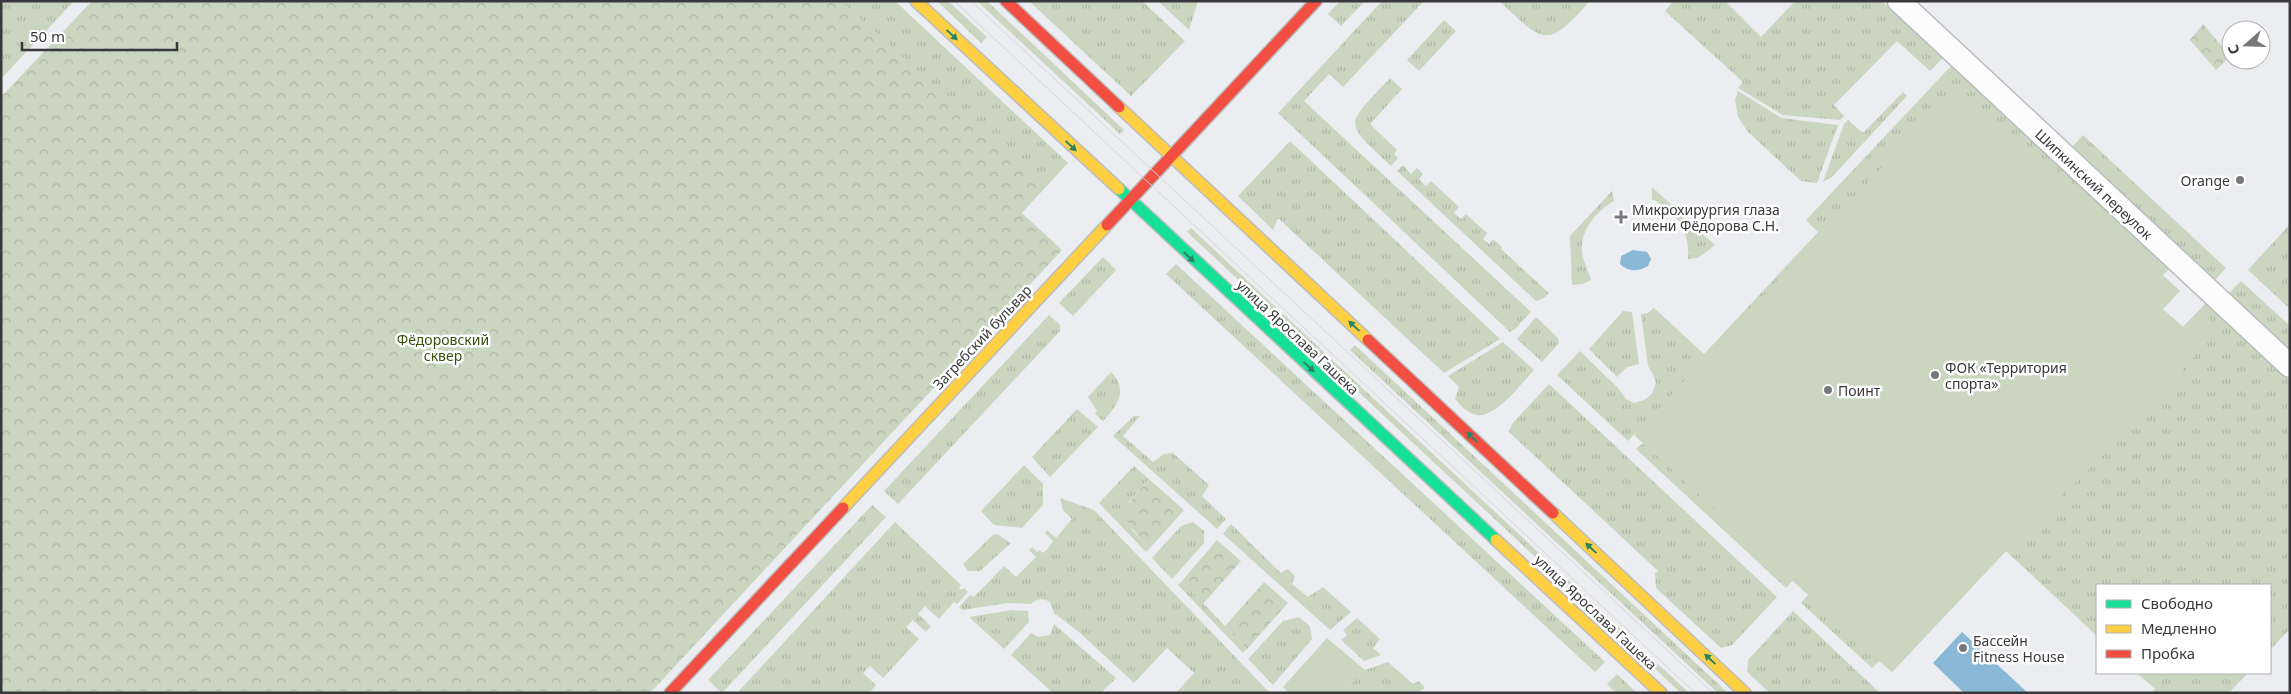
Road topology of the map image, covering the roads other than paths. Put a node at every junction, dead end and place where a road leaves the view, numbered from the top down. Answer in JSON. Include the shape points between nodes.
{"nodes":[{"id":1,"x":916,"y":1,"type":"edge"},
{"id":2,"x":1006,"y":1,"type":"edge"},
{"id":3,"x":1316,"y":1,"type":"edge"},
{"id":4,"x":1899,"y":1,"type":"edge"},
{"id":5,"x":1172,"y":156,"type":"junction"},
{"id":6,"x":1130,"y":201,"type":"junction"},
{"id":7,"x":2290,"y":366,"type":"edge"},
{"id":8,"x":670,"y":693,"type":"edge"},
{"id":9,"x":1661,"y":693,"type":"edge"},
{"id":10,"x":1745,"y":693,"type":"edge"}],
"edges":[{"from":1,"to":6,"type":"street","name":"улица Ярослава Гашека","one_way":true},
{"from":2,"to":5,"type":"street"},
{"from":3,"to":5,"type":"street","name":"Загребский бульвар"},
{"from":4,"to":7,"type":"street","name":"Шипкинский переулок"},
{"from":5,"to":6,"type":"street","name":"Загребский бульвар"},
{"from":10,"to":5,"type":"street","one_way":true},
{"from":6,"to":8,"type":"street","name":"Загребский бульвар"},
{"from":6,"to":9,"type":"street","name":"улица Ярослава Гашека","one_way":true}]}
